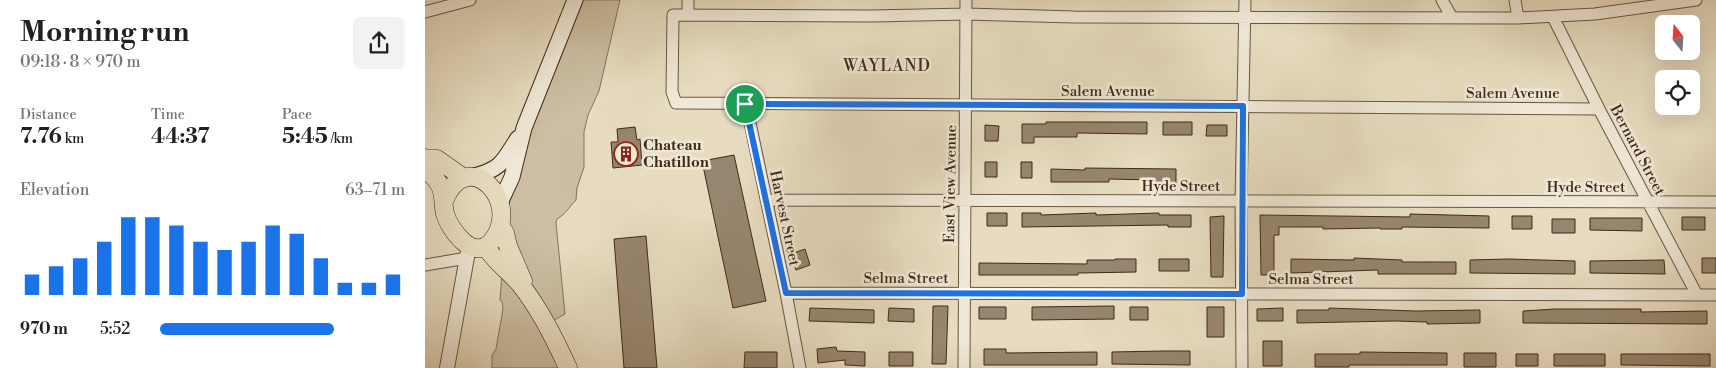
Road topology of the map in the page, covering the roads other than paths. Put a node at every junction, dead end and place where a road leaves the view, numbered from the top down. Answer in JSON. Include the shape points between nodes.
{"nodes":[{"id":1,"x":470,"y":0,"type":"edge"},
{"id":2,"x":575,"y":0,"type":"edge"},
{"id":3,"x":688,"y":0,"type":"edge"},
{"id":4,"x":967,"y":0,"type":"edge"},
{"id":5,"x":1245,"y":0,"type":"edge"},
{"id":6,"x":1441,"y":0,"type":"edge"},
{"id":7,"x":1515,"y":0,"type":"edge"},
{"id":8,"x":1696,"y":0,"type":"edge"},
{"id":9,"x":1620,"y":5,"type":"edge"},
{"id":10,"x":425,"y":12,"type":"edge"},
{"id":11,"x":967,"y":14,"type":"junction"},
{"id":12,"x":688,"y":15,"type":"junction"},
{"id":13,"x":1245,"y":16,"type":"junction"},
{"id":14,"x":1451,"y":16,"type":"junction"},
{"id":15,"x":1553,"y":17,"type":"junction"},
{"id":16,"x":1518,"y":18,"type":"junction"},
{"id":17,"x":745,"y":104,"type":"junction"},
{"id":18,"x":966,"y":105,"type":"junction"},
{"id":19,"x":1243,"y":106,"type":"junction"},
{"id":20,"x":1599,"y":109,"type":"junction"},
{"id":21,"x":524,"y":128,"type":"junction"},
{"id":22,"x":425,"y":159,"type":"edge"},
{"id":23,"x":469,"y":177,"type":"junction"},
{"id":24,"x":766,"y":200,"type":"junction"},
{"id":25,"x":965,"y":200,"type":"junction"},
{"id":26,"x":444,"y":201,"type":"junction"},
{"id":27,"x":1241,"y":201,"type":"junction"},
{"id":28,"x":1648,"y":202,"type":"junction"},
{"id":29,"x":1716,"y":202,"type":"edge"},
{"id":30,"x":500,"y":203,"type":"junction"},
{"id":31,"x":500,"y":225,"type":"junction"},
{"id":32,"x":474,"y":250,"type":"junction"},
{"id":33,"x":425,"y":265,"type":"edge"},
{"id":34,"x":523,"y":284,"type":"junction"},
{"id":35,"x":786,"y":293,"type":"junction"},
{"id":36,"x":965,"y":294,"type":"junction"},
{"id":37,"x":1242,"y":294,"type":"junction"},
{"id":38,"x":1697,"y":295,"type":"junction"},
{"id":39,"x":1716,"y":295,"type":"edge"},
{"id":40,"x":447,"y":368,"type":"edge"},
{"id":41,"x":568,"y":368,"type":"edge"},
{"id":42,"x":800,"y":368,"type":"edge"},
{"id":43,"x":964,"y":368,"type":"edge"},
{"id":44,"x":1242,"y":368,"type":"edge"}],
"edges":[{"from":1,"to":10,"type":"street"},
{"from":2,"to":21,"type":"main road"},
{"from":3,"to":12,"type":"street"},
{"from":4,"to":11,"type":"street","name":"East View Avenue"},
{"from":5,"to":13,"type":"street"},
{"from":6,"to":14,"type":"street"},
{"from":7,"to":16,"type":"street"},
{"from":8,"to":9,"type":"street"},
{"from":9,"to":15,"type":"street"},
{"from":11,"to":12,"type":"street"},
{"from":11,"to":13,"type":"street"},
{"from":11,"to":18,"type":"street","name":"East View Avenue"},
{"from":12,"to":17,"type":"street","name":"Salem Avenue","via":[[673,15],[672,92],[676,103]]},
{"from":13,"to":14,"type":"street"},
{"from":13,"to":19,"type":"street"},
{"from":14,"to":16,"type":"street"},
{"from":15,"to":16,"type":"street"},
{"from":15,"to":20,"type":"street","name":"Bernard Street"},
{"from":17,"to":18,"type":"street","name":"Salem Avenue"},
{"from":17,"to":24,"type":"street","name":"Harvest Street"},
{"from":18,"to":19,"type":"street","name":"Salem Avenue"},
{"from":18,"to":25,"type":"street","name":"East View Avenue"},
{"from":19,"to":20,"type":"street","name":"Salem Avenue"},
{"from":19,"to":27,"type":"street"},
{"from":20,"to":28,"type":"street","name":"Bernard Street"},
{"from":21,"to":23,"type":"main road","via":[[500,166]]},
{"from":21,"to":30,"type":"main road","via":[[512,177]]},
{"from":22,"to":23,"type":"main road","via":[[437,159]]},
{"from":22,"to":26,"type":"main road","via":[[428,170],[442,190]]},
{"from":23,"to":26,"type":"main road","via":[[457,182],[447,192]]},
{"from":23,"to":30,"type":"main road","via":[[483,179],[490,184]]},
{"from":24,"to":25,"type":"street","name":"Hyde Street"},
{"from":24,"to":35,"type":"street","name":"Harvest Street"},
{"from":25,"to":27,"type":"street","name":"Hyde Street"},
{"from":25,"to":36,"type":"street","name":"East View Avenue"},
{"from":26,"to":32,"type":"main road","via":[[445,214],[455,234]]},
{"from":27,"to":28,"type":"street","name":"Hyde Street"},
{"from":27,"to":37,"type":"street"},
{"from":28,"to":29,"type":"street","name":"Hyde Street"},
{"from":28,"to":38,"type":"street","name":"Bernard Street"},
{"from":30,"to":31,"type":"main road"},
{"from":31,"to":32,"type":"main road","via":[[497,234]]},
{"from":31,"to":34,"type":"main road"},
{"from":32,"to":33,"type":"street"},
{"from":32,"to":34,"type":"main road","via":[[493,258]]},
{"from":32,"to":40,"type":"street"},
{"from":34,"to":41,"type":"main road"},
{"from":35,"to":36,"type":"street","name":"Selma Street"},
{"from":35,"to":42,"type":"street","name":"Harvest Street"},
{"from":36,"to":37,"type":"street","name":"Selma Street"},
{"from":36,"to":43,"type":"street","name":"East View Avenue"},
{"from":37,"to":38,"type":"street","name":"Selma Street"},
{"from":37,"to":44,"type":"street"},
{"from":38,"to":39,"type":"street","name":"Selma Street"}]}
